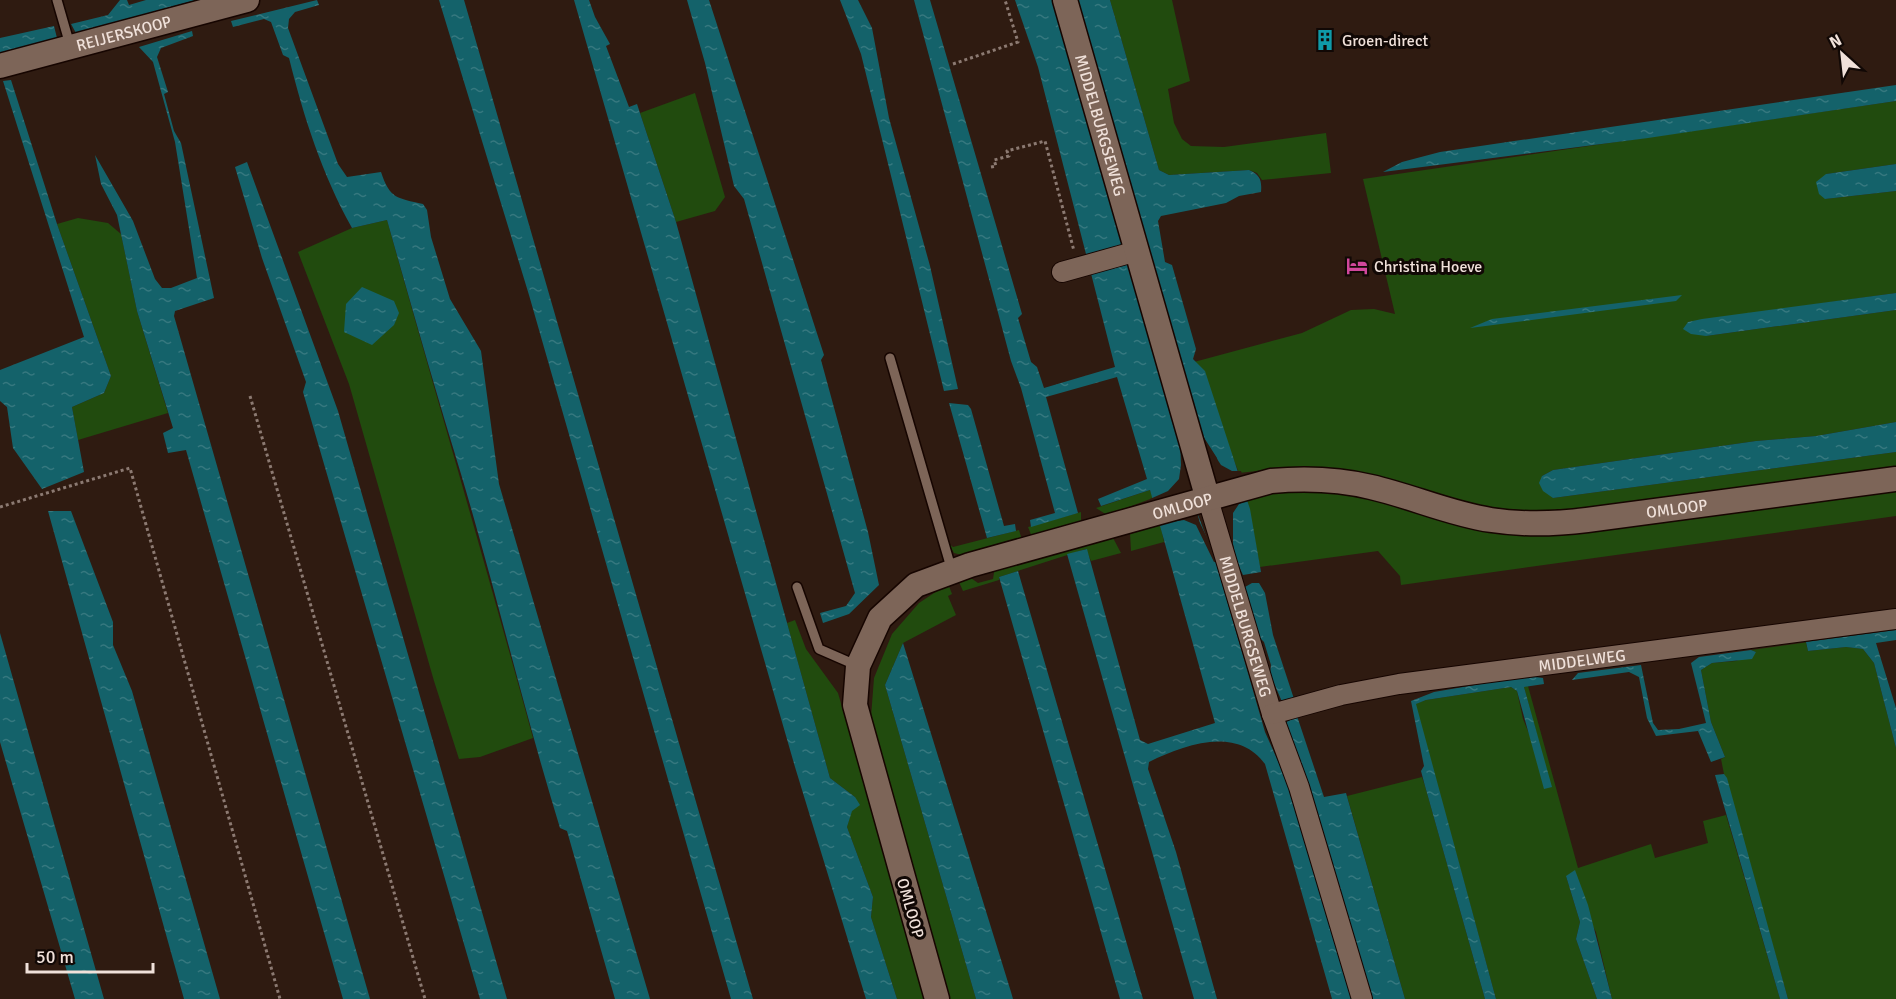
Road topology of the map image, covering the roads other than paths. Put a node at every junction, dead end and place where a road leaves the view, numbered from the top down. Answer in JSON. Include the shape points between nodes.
{"nodes":[{"id":1,"x":57,"y":0,"type":"edge"},
{"id":2,"x":247,"y":0,"type":"edge"},
{"id":3,"x":1065,"y":0,"type":"edge"},
{"id":4,"x":69,"y":43,"type":"junction"},
{"id":5,"x":0,"y":66,"type":"edge"},
{"id":6,"x":1137,"y":251,"type":"junction"},
{"id":7,"x":1075,"y":269,"type":"road end"},
{"id":8,"x":890,"y":358,"type":"dead end"},
{"id":9,"x":1896,"y":479,"type":"edge"},
{"id":10,"x":1207,"y":496,"type":"junction"},
{"id":11,"x":952,"y":571,"type":"junction"},
{"id":12,"x":797,"y":587,"type":"dead end"},
{"id":13,"x":1896,"y":619,"type":"edge"},
{"id":14,"x":858,"y":666,"type":"junction"},
{"id":15,"x":1272,"y":714,"type":"junction"},
{"id":16,"x":937,"y":999,"type":"edge"},
{"id":17,"x":1362,"y":999,"type":"edge"}],
"edges":[{"from":1,"to":4,"type":"lane"},
{"from":2,"to":4,"type":"street","name":"REIJERSKOOP"},
{"from":3,"to":6,"type":"street","name":"MIDDELBURGSEWEG"},
{"from":4,"to":5,"type":"street","name":"REIJERSKOOP"},
{"from":6,"to":7,"type":"street"},
{"from":6,"to":10,"type":"street","name":"MIDDELBURGSEWEG"},
{"from":8,"to":11,"type":"lane"},
{"from":9,"to":10,"type":"street","name":"OMLOOP","via":[[1587,520],[1537,523],[1489,520],[1341,481],[1255,483]]},
{"from":10,"to":11,"type":"street","name":"OMLOOP"},
{"from":10,"to":15,"type":"street","name":"MIDDELBURGSEWEG"},
{"from":11,"to":14,"type":"street","name":"OMLOOP","via":[[916,585],[880,618]]},
{"from":12,"to":14,"type":"lane","via":[[819,649]]},
{"from":13,"to":15,"type":"street","name":"MIDDELWEG","via":[[1399,684]]},
{"from":14,"to":16,"type":"street","name":"OMLOOP","via":[[855,705]]},
{"from":15,"to":17,"type":"street","name":"MIDDELBURGSEWEG","via":[[1299,788]]}]}
